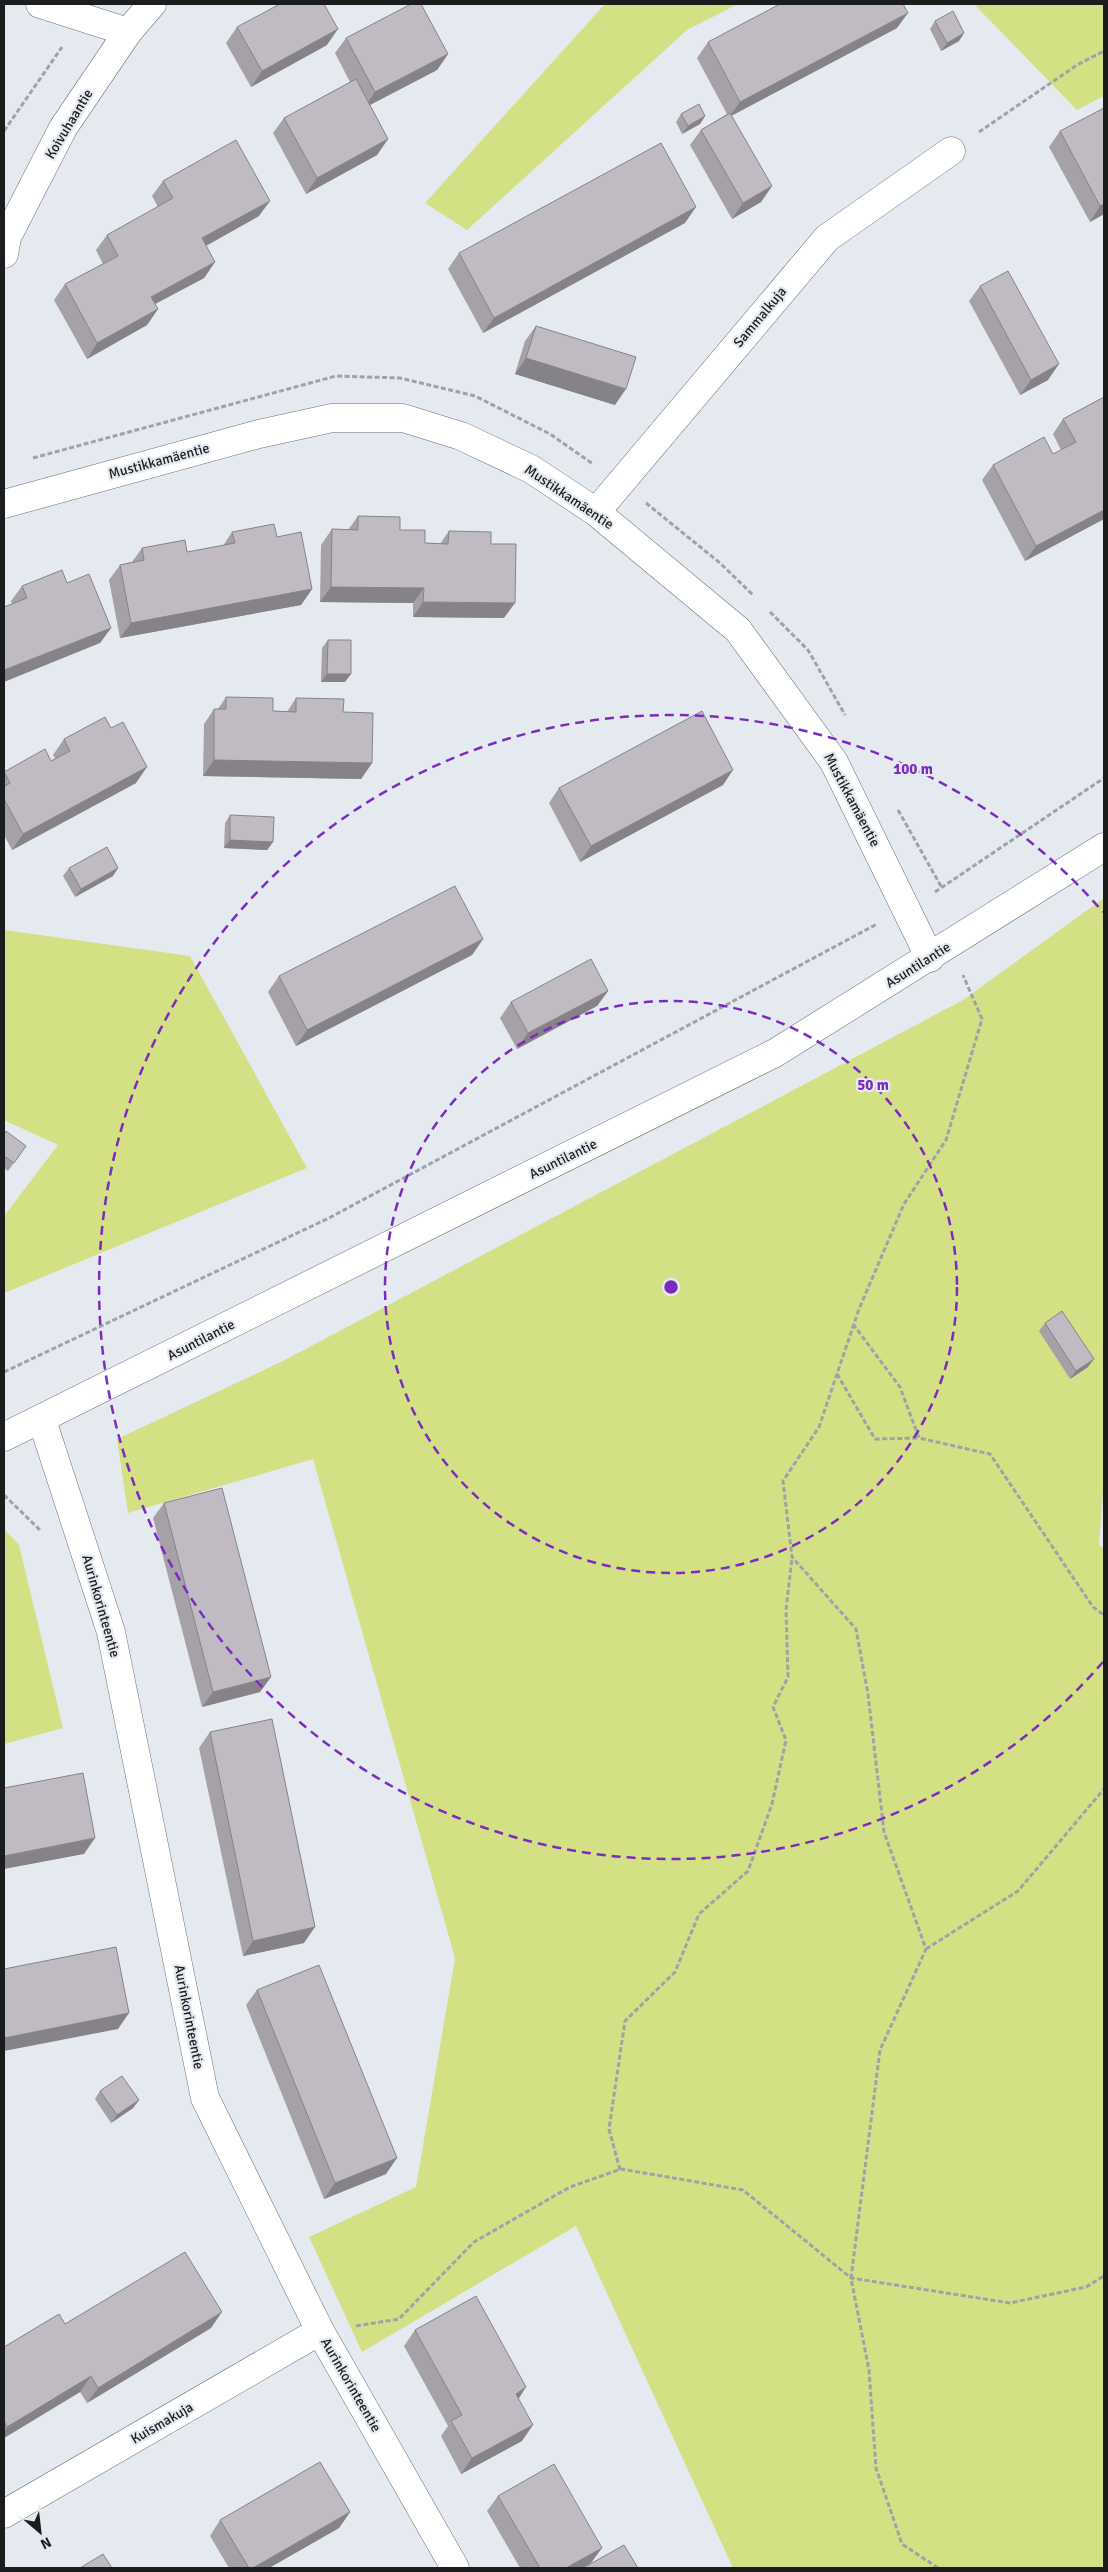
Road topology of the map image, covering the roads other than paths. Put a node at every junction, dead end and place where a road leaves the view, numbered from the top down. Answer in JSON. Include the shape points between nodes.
{"nodes":[{"id":1,"x":40,"y":4,"type":"edge"},
{"id":2,"x":152,"y":4,"type":"edge"},
{"id":3,"x":128,"y":32,"type":"junction"},
{"id":4,"x":952,"y":151,"type":"road end"},
{"id":5,"x":4,"y":254,"type":"edge"},
{"id":6,"x":4,"y":504,"type":"edge"},
{"id":7,"x":596,"y":512,"type":"junction"},
{"id":8,"x":1104,"y":847,"type":"edge"},
{"id":9,"x":940,"y":951,"type":"junction"},
{"id":10,"x":42,"y":1420,"type":"junction"},
{"id":11,"x":4,"y":1438,"type":"edge"},
{"id":12,"x":320,"y":2331,"type":"junction"},
{"id":13,"x":4,"y":2514,"type":"edge"},
{"id":14,"x":455,"y":2568,"type":"edge"}],
"edges":[{"from":1,"to":3,"type":"street"},
{"from":2,"to":3,"type":"street","name":"Koivuhaantie"},
{"from":3,"to":5,"type":"street","name":"Koivuhaantie","via":[[63,128],[7,237]]},
{"from":4,"to":7,"type":"street","name":"Sammalkuja","via":[[827,238]]},
{"from":6,"to":7,"type":"street","name":"Mustikkamäentie","via":[[259,434],[332,418],[403,418],[461,436],[531,469]]},
{"from":7,"to":9,"type":"street","name":"Mustikkamäentie","via":[[738,630],[834,762],[906,908]]},
{"from":8,"to":9,"type":"street","name":"Asuntilantie"},
{"from":9,"to":10,"type":"street","name":"Asuntilantie","via":[[775,1053]]},
{"from":10,"to":11,"type":"street","name":"Asuntilantie"},
{"from":10,"to":12,"type":"street","name":"Aurinkorinteentie","via":[[111,1632],[205,2098]]},
{"from":12,"to":13,"type":"street","name":"Kuismakuja"},
{"from":12,"to":14,"type":"street","name":"Aurinkorinteentie"}]}
